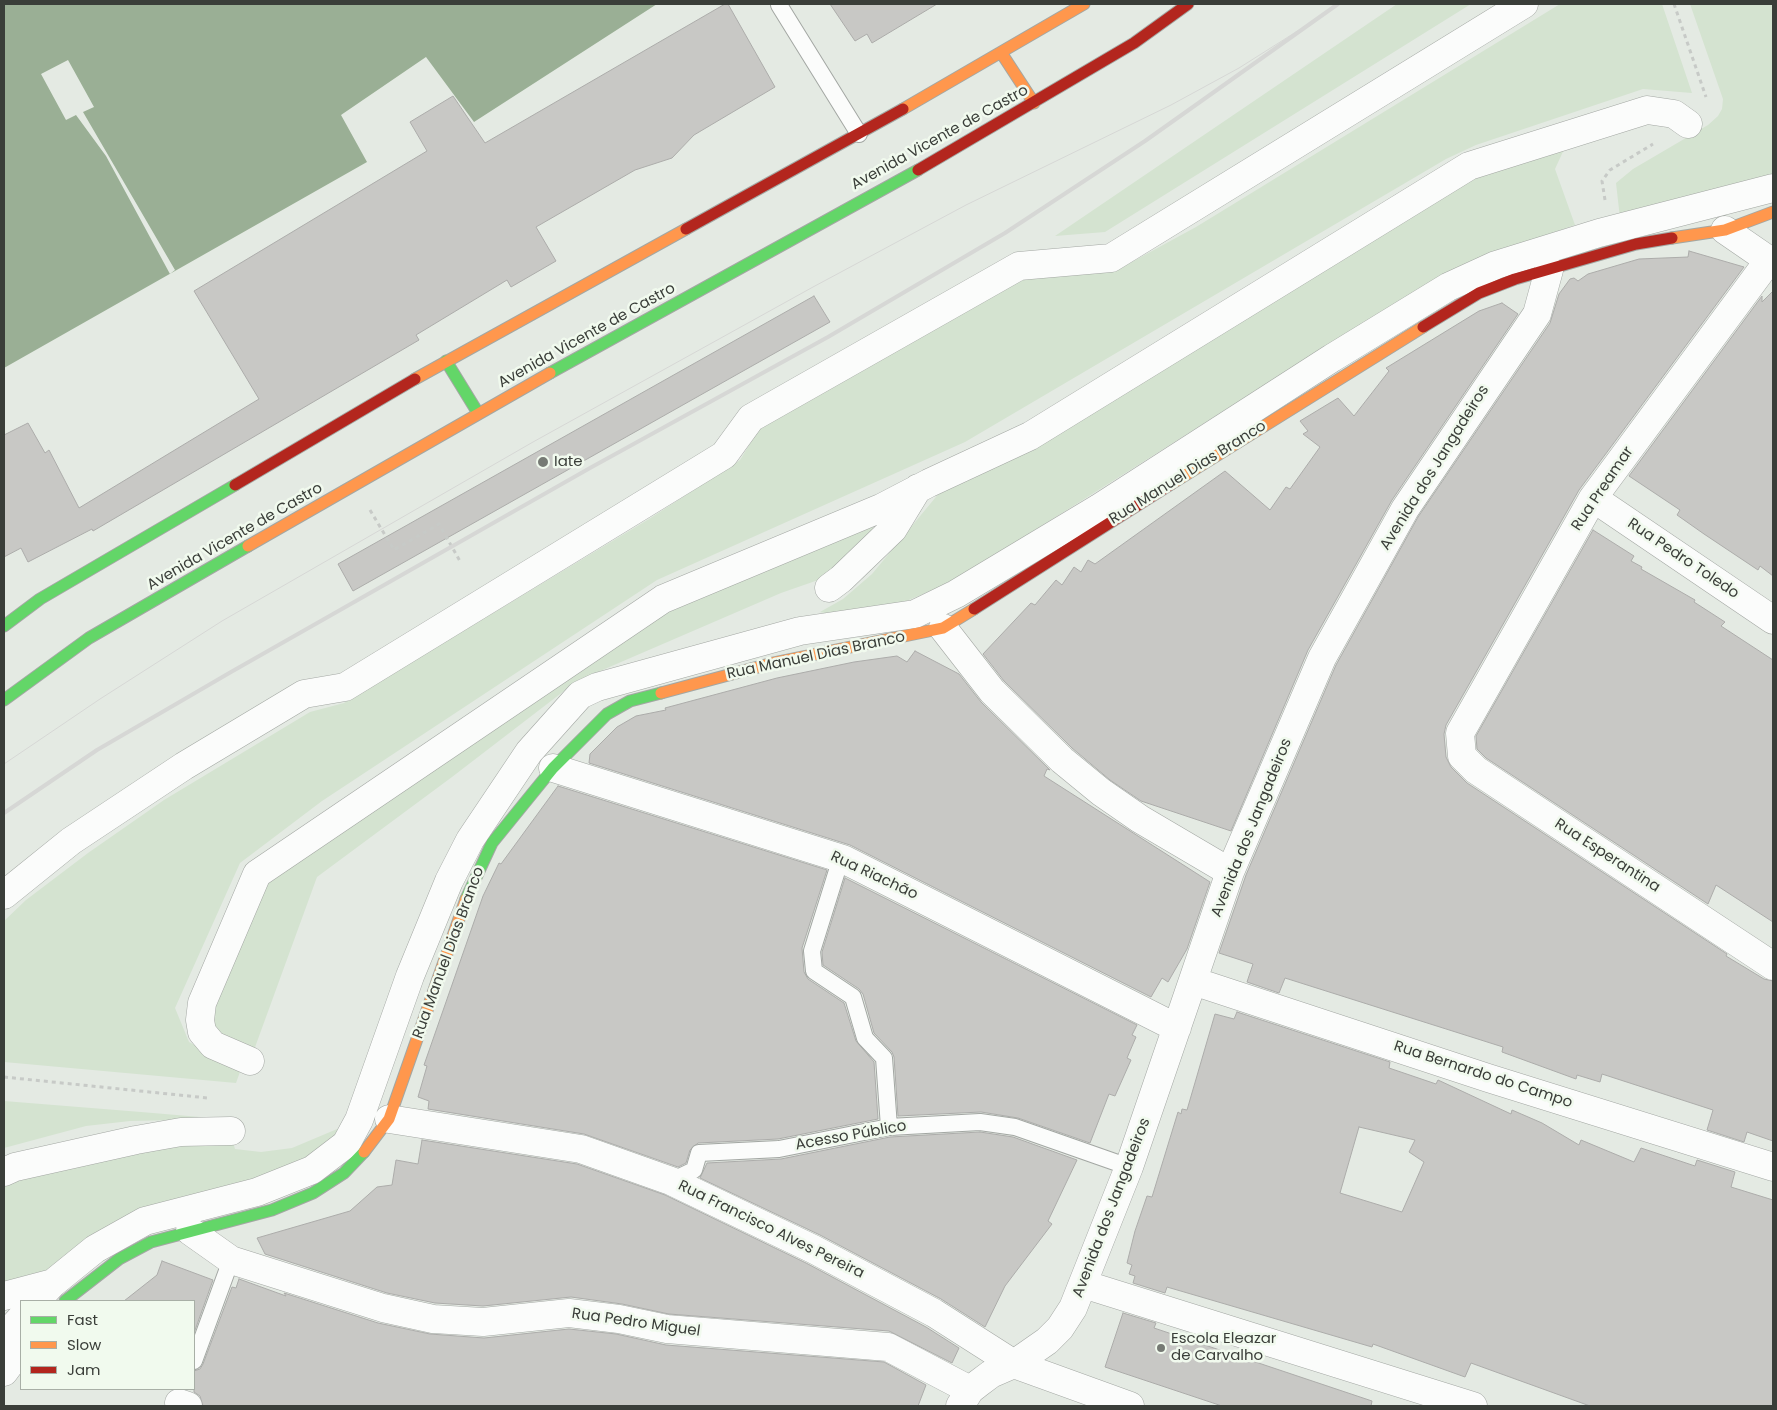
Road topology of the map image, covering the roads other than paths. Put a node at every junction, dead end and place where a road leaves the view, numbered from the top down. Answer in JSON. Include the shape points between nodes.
{"nodes":[{"id":1,"x":1084,"y":4,"type":"edge"},
{"id":2,"x":1188,"y":4,"type":"edge"},
{"id":3,"x":1524,"y":4,"type":"edge"},
{"id":4,"x":779,"y":5,"type":"edge"},
{"id":5,"x":1002,"y":54,"type":"junction"},
{"id":6,"x":1034,"y":103,"type":"junction"},
{"id":7,"x":1688,"y":124,"type":"dead end"},
{"id":8,"x":859,"y":134,"type":"junction"},
{"id":9,"x":1773,"y":188,"type":"edge"},
{"id":10,"x":1773,"y":212,"type":"edge"},
{"id":11,"x":1724,"y":230,"type":"junction"},
{"id":12,"x":1771,"y":262,"type":"edge"},
{"id":13,"x":1549,"y":270,"type":"junction"},
{"id":14,"x":446,"y":361,"type":"junction"},
{"id":15,"x":478,"y":413,"type":"junction"},
{"id":16,"x":918,"y":488,"type":"junction"},
{"id":17,"x":1593,"y":498,"type":"junction"},
{"id":18,"x":829,"y":588,"type":"dead end"},
{"id":19,"x":1773,"y":620,"type":"edge"},
{"id":20,"x":4,"y":626,"type":"edge"},
{"id":21,"x":943,"y":628,"type":"junction"},
{"id":22,"x":4,"y":700,"type":"edge"},
{"id":23,"x":1460,"y":733,"type":"joint"},
{"id":24,"x":553,"y":768,"type":"junction"},
{"id":25,"x":840,"y":858,"type":"junction"},
{"id":26,"x":1230,"y":872,"type":"junction"},
{"id":27,"x":4,"y":895,"type":"edge"},
{"id":28,"x":1773,"y":966,"type":"edge"},
{"id":29,"x":1193,"y":981,"type":"junction"},
{"id":30,"x":1177,"y":1028,"type":"junction"},
{"id":31,"x":250,"y":1061,"type":"dead end"},
{"id":32,"x":389,"y":1119,"type":"junction"},
{"id":33,"x":889,"y":1127,"type":"junction"},
{"id":34,"x":231,"y":1131,"type":"dead end"},
{"id":35,"x":1129,"y":1167,"type":"junction"},
{"id":36,"x":1773,"y":1167,"type":"edge"},
{"id":37,"x":4,"y":1172,"type":"edge"},
{"id":38,"x":671,"y":1180,"type":"junction"},
{"id":39,"x":190,"y":1231,"type":"junction"},
{"id":40,"x":231,"y":1260,"type":"junction"},
{"id":41,"x":1083,"y":1284,"type":"junction"},
{"id":42,"x":52,"y":1295,"type":"edge"},
{"id":43,"x":4,"y":1296,"type":"edge"},
{"id":44,"x":20,"y":1319,"type":"edge"},
{"id":45,"x":4,"y":1337,"type":"edge"},
{"id":46,"x":20,"y":1350,"type":"edge"},
{"id":47,"x":195,"y":1358,"type":"edge"},
{"id":48,"x":1014,"y":1364,"type":"junction"},
{"id":49,"x":4,"y":1372,"type":"edge"},
{"id":50,"x":965,"y":1398,"type":"edge"},
{"id":51,"x":1457,"y":1404,"type":"edge"},
{"id":52,"x":1130,"y":1406,"type":"edge"}],
"edges":[{"from":1,"to":5,"type":"main road"},
{"from":2,"to":6,"type":"main road","name":"Avenida Vicente de Castro","via":[[1134,43]]},
{"from":3,"to":27,"type":"street","via":[[1112,258],[1019,266],[751,418],[724,455],[345,687],[304,694],[184,766],[71,841]]},
{"from":4,"to":8,"type":"lane"},
{"from":5,"to":6,"type":"main road"},
{"from":5,"to":8,"type":"main road"},
{"from":6,"to":15,"type":"main road","name":"Avenida Vicente de Castro"},
{"from":7,"to":16,"type":"street","via":[[1674,114],[1647,110],[1469,166],[1030,436]]},
{"from":8,"to":14,"type":"main road"},
{"from":9,"to":42,"type":"street","via":[[1600,233],[1496,265],[1448,287],[1099,508],[956,594],[915,614],[800,631],[596,687],[580,695],[529,752],[470,840],[424,941],[359,1120],[346,1144],[312,1170],[257,1192],[145,1221],[95,1249]]},
{"from":10,"to":11,"type":"main road","name":"Rua Manuel Dias Branco"},
{"from":11,"to":12,"type":"street"},
{"from":11,"to":13,"type":"main road","name":"Rua Manuel Dias Branco","via":[[1636,244]]},
{"from":12,"to":17,"type":"street","name":"Rua Preamar"},
{"from":13,"to":21,"type":"main road","name":"Rua Manuel Dias Branco","via":[[1479,293],[1429,322]]},
{"from":13,"to":26,"type":"street","name":"Avenida dos Jangadeiros","via":[[1537,314],[1405,509],[1322,658]]},
{"from":14,"to":15,"type":"main road"},
{"from":14,"to":20,"type":"main road","via":[[40,599]]},
{"from":15,"to":22,"type":"main road","name":"Avenida Vicente de Castro","via":[[89,638]]},
{"from":16,"to":18,"type":"street","via":[[893,529]]},
{"from":16,"to":31,"type":"street","via":[[881,508],[663,599],[257,874],[202,1003],[200,1020],[202,1032],[214,1045]]},
{"from":17,"to":19,"type":"street","name":"Rua Pedro Toledo"},
{"from":17,"to":23,"type":"street","name":"Rua Preamar"},
{"from":21,"to":24,"type":"main road","name":"Rua Manuel Dias Branco","via":[[773,663],[630,702],[607,714]]},
{"from":21,"to":26,"type":"street","via":[[992,691],[1062,760],[1140,819]]},
{"from":23,"to":28,"type":"street","name":"Rua Esperantina","via":[[1462,756],[1476,770]]},
{"from":24,"to":25,"type":"street","name":"Rua Riachão"},
{"from":24,"to":32,"type":"main road","name":"Rua Manuel Dias Branco","via":[[492,843],[472,884]]},
{"from":25,"to":30,"type":"street","name":"Rua Riachão"},
{"from":25,"to":33,"type":"lane","via":[[812,951],[814,971],[854,997],[865,1038],[884,1058]]},
{"from":26,"to":29,"type":"street","name":"Avenida dos Jangadeiros"},
{"from":29,"to":30,"type":"street","name":"Avenida dos Jangadeiros"},
{"from":29,"to":36,"type":"street","name":"Rua Bernardo do Campo"},
{"from":30,"to":35,"type":"street","name":"Avenida dos Jangadeiros"},
{"from":32,"to":38,"type":"street","name":"Rua Francisco Alves Pereira","via":[[581,1149]]},
{"from":32,"to":39,"type":"main road","name":"Rua Manuel Dias Branco","via":[[369,1147],[344,1173],[313,1193],[272,1210]]},
{"from":33,"to":35,"type":"lane","name":"Acesso Público","via":[[980,1122],[1015,1127]]},
{"from":33,"to":38,"type":"lane","name":"Acesso Público","via":[[779,1149],[699,1153],[694,1170]]},
{"from":34,"to":37,"type":"street","via":[[181,1132],[136,1140]]},
{"from":35,"to":41,"type":"street","name":"Avenida dos Jangadeiros"},
{"from":38,"to":48,"type":"street","name":"Rua Francisco Alves Pereira","via":[[813,1249],[934,1313]]},
{"from":39,"to":40,"type":"street","name":"Rua Pedro Miguel"},
{"from":39,"to":42,"type":"main road","name":"Rua Manuel Dias Branco","via":[[151,1242]]},
{"from":40,"to":47,"type":"lane"},
{"from":40,"to":50,"type":"street","name":"Rua Pedro Miguel","via":[[383,1308],[433,1319],[483,1322],[568,1313],[667,1329],[888,1347]]},
{"from":41,"to":48,"type":"street","name":"Avenida dos Jangadeiros","via":[[1060,1328]]},
{"from":41,"to":51,"type":"street"},
{"from":42,"to":43,"type":"street"},
{"from":44,"to":45,"type":"street"},
{"from":46,"to":49,"type":"street"},
{"from":48,"to":50,"type":"street","name":"Avenida dos Jangadeiros","via":[[991,1374]]},
{"from":48,"to":52,"type":"street","name":"Rua Francisco Alves Pereira"}]}
